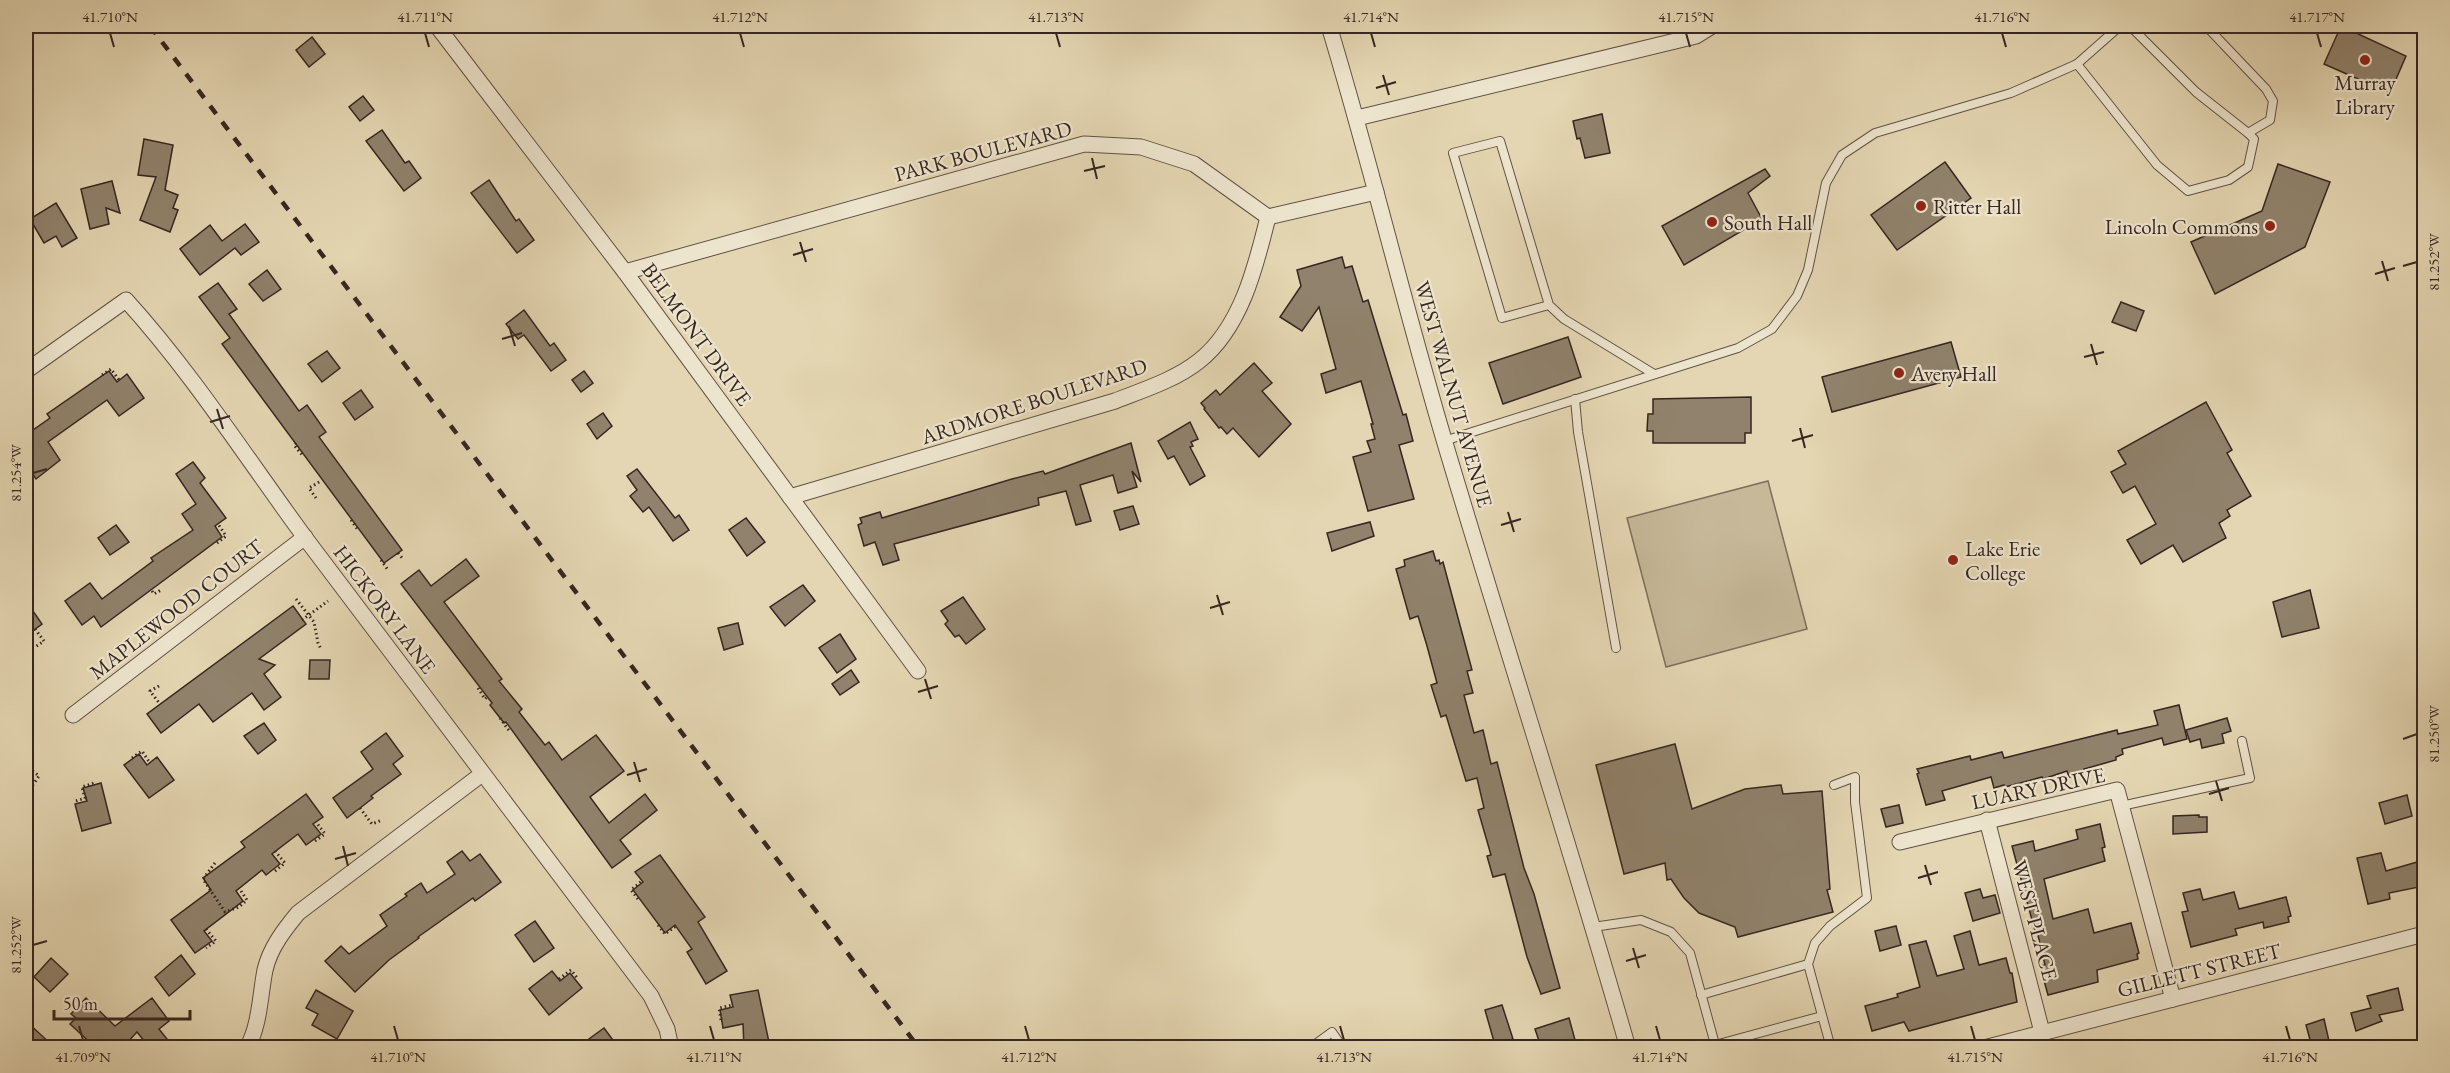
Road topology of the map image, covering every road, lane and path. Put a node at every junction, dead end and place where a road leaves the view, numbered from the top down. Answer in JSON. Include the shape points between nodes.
{"nodes":[{"id":1,"x":437,"y":26,"type":"edge"},
{"id":2,"x":1329,"y":26,"type":"edge"},
{"id":3,"x":1712,"y":26,"type":"edge"},
{"id":4,"x":2120,"y":26,"type":"edge"},
{"id":5,"x":2130,"y":26,"type":"edge"},
{"id":6,"x":2206,"y":26,"type":"edge"},
{"id":7,"x":2386,"y":26,"type":"edge"},
{"id":8,"x":2384,"y":31,"type":"dead end"},
{"id":9,"x":2077,"y":64,"type":"junction"},
{"id":10,"x":1357,"y":118,"type":"junction"},
{"id":11,"x":2248,"y":133,"type":"junction"},
{"id":12,"x":1376,"y":192,"type":"junction"},
{"id":13,"x":1268,"y":217,"type":"junction"},
{"id":14,"x":625,"y":272,"type":"junction"},
{"id":15,"x":1549,"y":305,"type":"junction"},
{"id":16,"x":26,"y":372,"type":"edge"},
{"id":17,"x":1654,"y":374,"type":"junction"},
{"id":18,"x":102,"y":375,"type":"dead end"},
{"id":19,"x":119,"y":380,"type":"dead end"},
{"id":20,"x":1575,"y":399,"type":"junction"},
{"id":21,"x":1444,"y":441,"type":"junction"},
{"id":22,"x":296,"y":443,"type":"dead end"},
{"id":23,"x":303,"y":456,"type":"dead end"},
{"id":24,"x":321,"y":481,"type":"dead end"},
{"id":25,"x":790,"y":497,"type":"junction"},
{"id":26,"x":316,"y":498,"type":"dead end"},
{"id":27,"x":351,"y":520,"type":"dead end"},
{"id":28,"x":218,"y":524,"type":"dead end"},
{"id":29,"x":358,"y":530,"type":"dead end"},
{"id":30,"x":305,"y":537,"type":"junction"},
{"id":31,"x":217,"y":543,"type":"dead end"},
{"id":32,"x":398,"y":553,"type":"dead end"},
{"id":33,"x":403,"y":559,"type":"dead end"},
{"id":34,"x":381,"y":560,"type":"dead end"},
{"id":35,"x":388,"y":570,"type":"dead end"},
{"id":36,"x":160,"y":590,"type":"dead end"},
{"id":37,"x":152,"y":591,"type":"dead end"},
{"id":38,"x":296,"y":599,"type":"dead end"},
{"id":39,"x":328,"y":601,"type":"dead end"},
{"id":40,"x":309,"y":615,"type":"junction"},
{"id":41,"x":302,"y":620,"type":"dead end"},
{"id":42,"x":35,"y":629,"type":"dead end"},
{"id":43,"x":35,"y":647,"type":"dead end"},
{"id":44,"x":1616,"y":648,"type":"dead end"},
{"id":45,"x":321,"y":649,"type":"dead end"},
{"id":46,"x":918,"y":671,"type":"dead end"},
{"id":47,"x":159,"y":686,"type":"dead end"},
{"id":48,"x":478,"y":688,"type":"dead end"},
{"id":49,"x":488,"y":696,"type":"dead end"},
{"id":50,"x":160,"y":704,"type":"dead end"},
{"id":51,"x":73,"y":715,"type":"dead end"},
{"id":52,"x":500,"y":718,"type":"dead end"},
{"id":53,"x":510,"y":732,"type":"dead end"},
{"id":54,"x":2242,"y":741,"type":"dead end"},
{"id":55,"x":132,"y":758,"type":"dead end"},
{"id":56,"x":150,"y":763,"type":"dead end"},
{"id":57,"x":30,"y":769,"type":"dead end"},
{"id":58,"x":482,"y":774,"type":"junction"},
{"id":59,"x":94,"y":783,"type":"dead end"},
{"id":60,"x":1834,"y":785,"type":"dead end"},
{"id":61,"x":30,"y":789,"type":"dead end"},
{"id":62,"x":76,"y":801,"type":"dead end"},
{"id":63,"x":2121,"y":806,"type":"junction"},
{"id":64,"x":360,"y":808,"type":"dead end"},
{"id":65,"x":382,"y":820,"type":"dead end"},
{"id":66,"x":1987,"y":820,"type":"junction"},
{"id":67,"x":316,"y":822,"type":"dead end"},
{"id":68,"x":315,"y":841,"type":"dead end"},
{"id":69,"x":1900,"y":842,"type":"dead end"},
{"id":70,"x":275,"y":851,"type":"dead end"},
{"id":71,"x":215,"y":863,"type":"dead end"},
{"id":72,"x":275,"y":871,"type":"dead end"},
{"id":73,"x":642,"y":881,"type":"dead end"},
{"id":74,"x":239,"y":888,"type":"dead end"},
{"id":75,"x":638,"y":899,"type":"dead end"},
{"id":76,"x":658,"y":925,"type":"dead end"},
{"id":77,"x":676,"y":926,"type":"dead end"},
{"id":78,"x":1593,"y":927,"type":"junction"},
{"id":79,"x":206,"y":929,"type":"dead end"},
{"id":80,"x":2424,"y":934,"type":"edge"},
{"id":81,"x":206,"y":948,"type":"dead end"},
{"id":82,"x":1808,"y":964,"type":"junction"},
{"id":83,"x":559,"y":979,"type":"dead end"},
{"id":84,"x":578,"y":979,"type":"dead end"},
{"id":85,"x":1701,"y":995,"type":"junction"},
{"id":86,"x":2173,"y":999,"type":"junction"},
{"id":87,"x":732,"y":1005,"type":"dead end"},
{"id":88,"x":1822,"y":1016,"type":"junction"},
{"id":89,"x":721,"y":1020,"type":"dead end"},
{"id":90,"x":2042,"y":1032,"type":"junction"},
{"id":91,"x":1716,"y":1046,"type":"edge"},
{"id":92,"x":247,"y":1047,"type":"edge"},
{"id":93,"x":671,"y":1047,"type":"edge"},
{"id":94,"x":1310,"y":1047,"type":"edge"},
{"id":95,"x":1343,"y":1047,"type":"edge"},
{"id":96,"x":1628,"y":1047,"type":"edge"},
{"id":97,"x":1831,"y":1047,"type":"edge"},
{"id":98,"x":1984,"y":1047,"type":"edge"}],
"edges":[{"from":1,"to":14,"type":"street","name":"BELMONT DRIVE"},
{"from":2,"to":10,"type":"street","name":"WEST WALNUT AVENUE"},
{"from":3,"to":10,"type":"street","via":[[1696,36]]},
{"from":4,"to":9,"type":"lane"},
{"from":5,"to":11,"type":"lane","via":[[2196,92]]},
{"from":6,"to":11,"type":"lane","via":[[2273,101],[2270,120]]},
{"from":7,"to":8,"type":"path"},
{"from":9,"to":11,"type":"lane","via":[[2157,165],[2188,191],[2229,180],[2248,167],[2254,139]]},
{"from":9,"to":17,"type":"lane","via":[[2011,93],[1875,133],[1842,155],[1826,183],[1797,296],[1772,329],[1738,348]]},
{"from":10,"to":12,"type":"street","name":"WEST WALNUT AVENUE"},
{"from":12,"to":13,"type":"street"},
{"from":12,"to":21,"type":"street","name":"WEST WALNUT AVENUE"},
{"from":13,"to":14,"type":"street","name":"PARK BOULEVARD","via":[[1194,164],[1141,147],[1084,144]]},
{"from":13,"to":25,"type":"street","name":"ARDMORE BOULEVARD","via":[[1254,276],[1226,330],[1199,361],[1115,402]]},
{"from":14,"to":25,"type":"street","name":"BELMONT DRIVE"},
{"from":15,"to":15,"type":"lane","via":[[1500,141],[1453,153],[1502,318]]},
{"from":15,"to":17,"type":"lane","via":[[1564,319]]},
{"from":16,"to":30,"type":"street","name":"HICKORY LANE","via":[[126,300],[154,331]]},
{"from":17,"to":20,"type":"lane"},
{"from":18,"to":19,"type":"path","via":[[111,369]]},
{"from":20,"to":21,"type":"lane"},
{"from":20,"to":44,"type":"lane"},
{"from":21,"to":78,"type":"street","name":"WEST WALNUT AVENUE"},
{"from":22,"to":23,"type":"path"},
{"from":24,"to":26,"type":"path","via":[[309,488]]},
{"from":25,"to":46,"type":"street","name":"BELMONT DRIVE"},
{"from":27,"to":29,"type":"path"},
{"from":28,"to":31,"type":"path","via":[[226,536]]},
{"from":30,"to":51,"type":"street","name":"MAPLEWOOD COURT"},
{"from":30,"to":58,"type":"street","name":"HICKORY LANE"},
{"from":32,"to":33,"type":"path"},
{"from":34,"to":35,"type":"path"},
{"from":36,"to":37,"type":"path","via":[[154,594]]},
{"from":38,"to":40,"type":"path"},
{"from":39,"to":40,"type":"path"},
{"from":40,"to":41,"type":"path"},
{"from":40,"to":45,"type":"path"},
{"from":42,"to":43,"type":"path","via":[[44,641]]},
{"from":47,"to":50,"type":"path","via":[[150,691]]},
{"from":48,"to":49,"type":"path","via":[[486,699]]},
{"from":52,"to":53,"type":"path"},
{"from":54,"to":63,"type":"lane","via":[[2250,778]]},
{"from":55,"to":56,"type":"path","via":[[142,751]]},
{"from":57,"to":61,"type":"path","via":[[39,777]]},
{"from":58,"to":92,"type":"street","via":[[298,913],[278,939],[266,968],[259,1010]]},
{"from":58,"to":93,"type":"street","name":"HICKORY LANE","via":[[651,996]]},
{"from":59,"to":62,"type":"path","via":[[82,787],[85,798]]},
{"from":60,"to":82,"type":"lane","via":[[1855,777],[1867,898],[1830,926],[1815,943]]},
{"from":63,"to":66,"type":"street","name":"LUARY DRIVE","via":[[2117,790]]},
{"from":63,"to":86,"type":"street","name":"LUARY DRIVE"},
{"from":64,"to":65,"type":"path","via":[[372,824]]},
{"from":66,"to":69,"type":"street","name":"LUARY DRIVE"},
{"from":66,"to":90,"type":"street","name":"WEST PLACE"},
{"from":67,"to":68,"type":"path","via":[[325,834]]},
{"from":70,"to":72,"type":"path","via":[[285,863]]},
{"from":71,"to":74,"type":"path","via":[[202,879],[225,912],[239,908],[247,900]]},
{"from":73,"to":75,"type":"path","via":[[631,890]]},
{"from":76,"to":77,"type":"path","via":[[665,934]]},
{"from":78,"to":85,"type":"lane","via":[[1641,920],[1671,932],[1690,953]]},
{"from":78,"to":96,"type":"street","name":"WEST WALNUT AVENUE"},
{"from":79,"to":81,"type":"path","via":[[216,941]]},
{"from":80,"to":86,"type":"street","name":"GILLETT STREET"},
{"from":82,"to":85,"type":"lane"},
{"from":82,"to":88,"type":"lane"},
{"from":83,"to":84,"type":"path","via":[[571,970]]},
{"from":85,"to":91,"type":"lane"},
{"from":86,"to":90,"type":"street","name":"GILLETT STREET"},
{"from":87,"to":89,"type":"path","via":[[719,1008]]},
{"from":88,"to":91,"type":"lane"},
{"from":88,"to":97,"type":"lane"},
{"from":90,"to":98,"type":"street","name":"GILLETT STREET"},
{"from":94,"to":95,"type":"lane","via":[[1332,1032]]}]}
